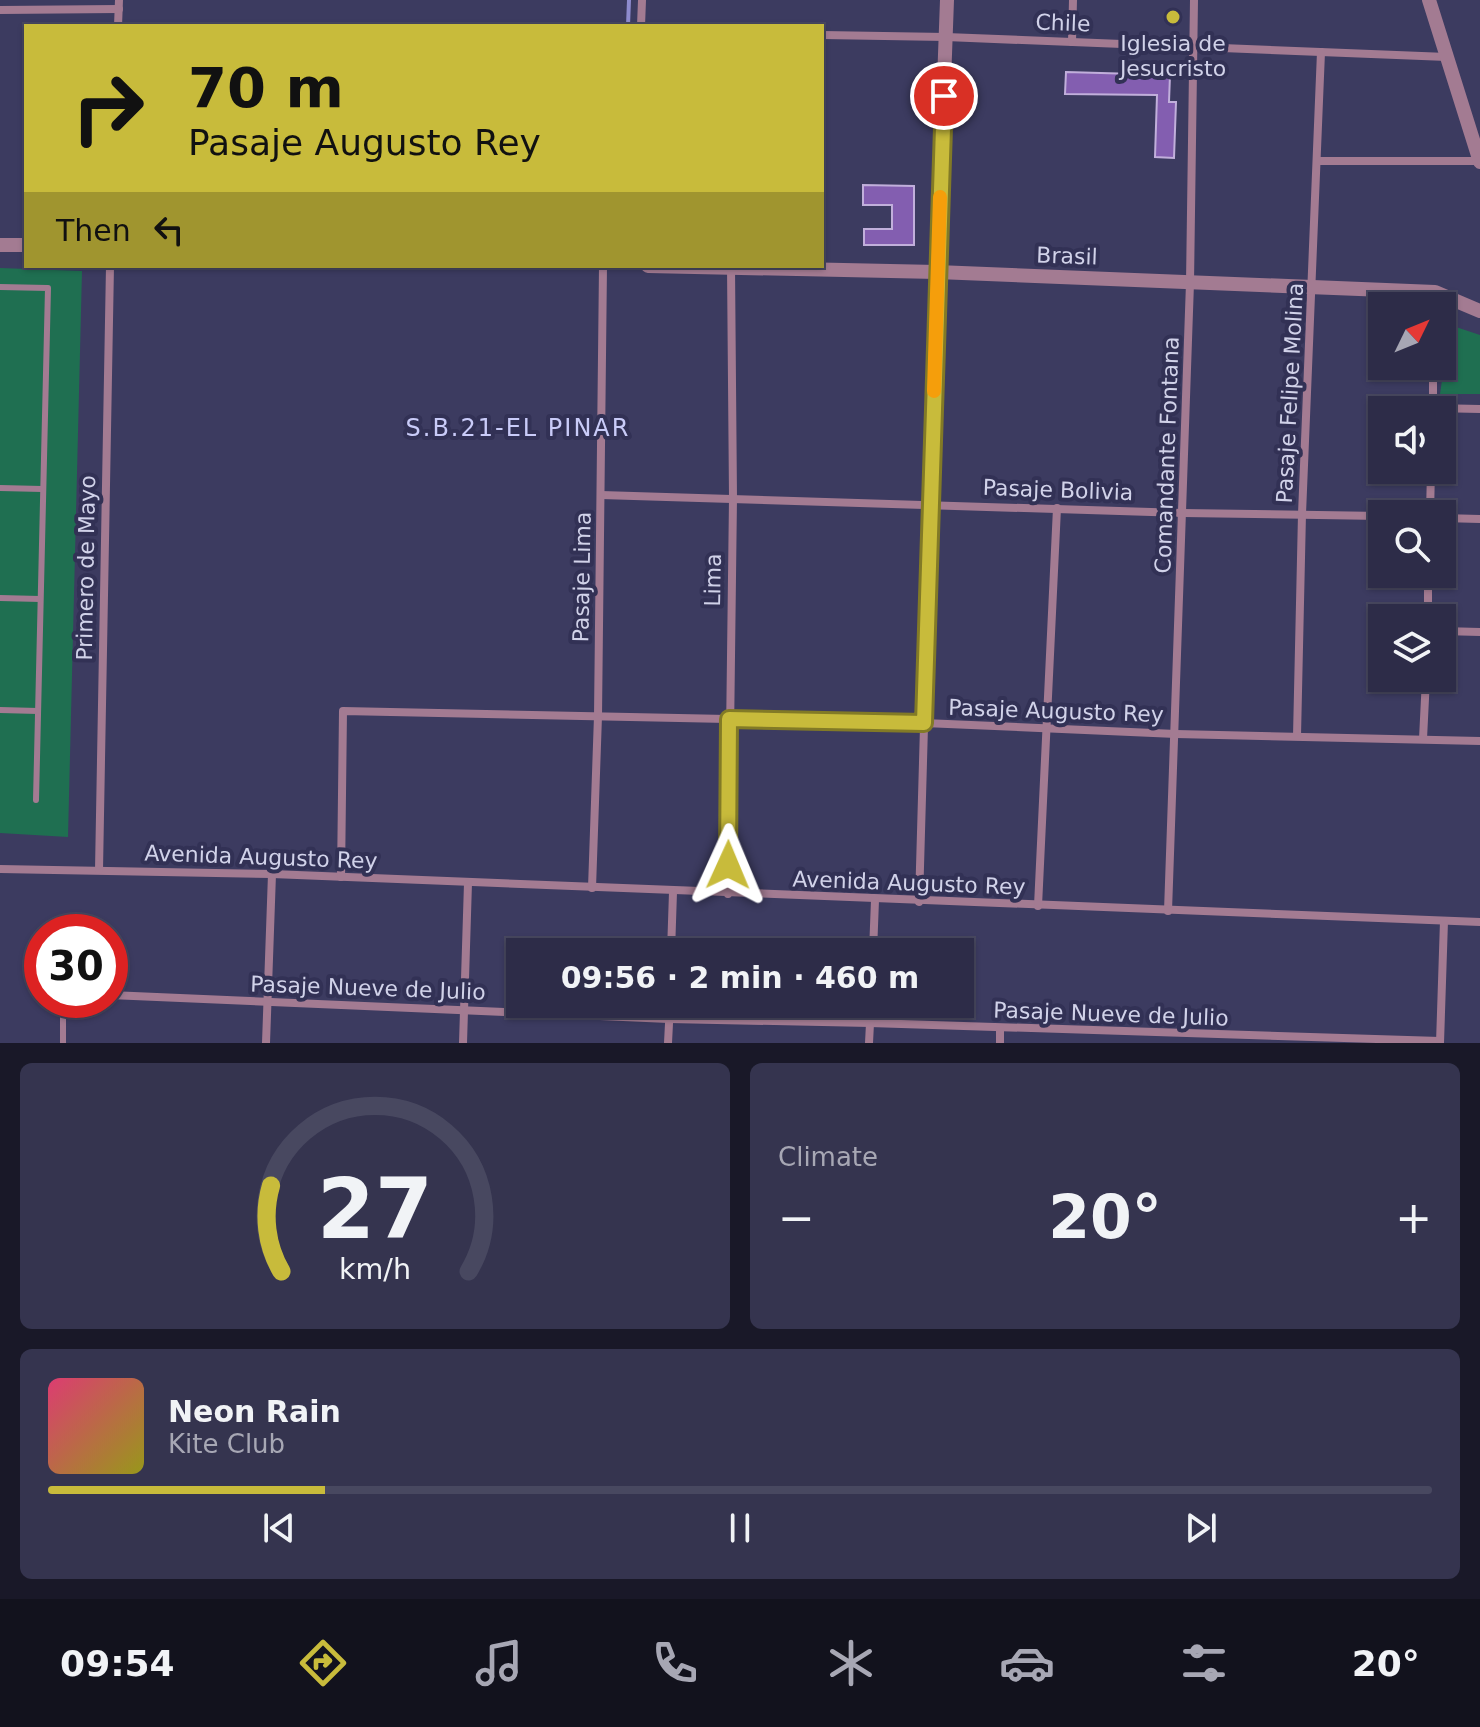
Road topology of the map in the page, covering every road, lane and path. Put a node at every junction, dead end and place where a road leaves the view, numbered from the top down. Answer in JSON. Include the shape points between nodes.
{"nodes":[{"id":1,"x":642,"y":0,"type":"edge"},
{"id":2,"x":947,"y":0,"type":"edge"},
{"id":3,"x":1073,"y":0,"type":"edge"},
{"id":4,"x":1194,"y":0,"type":"edge"},
{"id":5,"x":1429,"y":0,"type":"edge"},
{"id":6,"x":119,"y":4,"type":"edge"},
{"id":7,"x":0,"y":10,"type":"edge"},
{"id":8,"x":118,"y":24,"type":"edge"},
{"id":9,"x":641,"y":24,"type":"edge"},
{"id":10,"x":824,"y":35,"type":"edge"},
{"id":11,"x":946,"y":37,"type":"junction"},
{"id":12,"x":1072,"y":42,"type":"junction"},
{"id":13,"x":1192,"y":46,"type":"junction"},
{"id":14,"x":1321,"y":52,"type":"junction"},
{"id":15,"x":1447,"y":57,"type":"junction"},
{"id":16,"x":1318,"y":161,"type":"junction"},
{"id":17,"x":1480,"y":162,"type":"edge"},
{"id":18,"x":0,"y":245,"type":"edge"},
{"id":19,"x":24,"y":245,"type":"edge"},
{"id":20,"x":110,"y":268,"type":"edge"},
{"id":21,"x":603,"y":268,"type":"edge"},
{"id":22,"x":731,"y":268,"type":"edge"},
{"id":23,"x":937,"y":272,"type":"junction"},
{"id":24,"x":1190,"y":283,"type":"junction"},
{"id":25,"x":0,"y":287,"type":"edge"},
{"id":26,"x":1313,"y":287,"type":"junction"},
{"id":27,"x":1368,"y":292,"type":"edge"},
{"id":28,"x":1456,"y":305,"type":"edge"},
{"id":29,"x":1480,"y":311,"type":"edge"},
{"id":30,"x":1456,"y":409,"type":"edge"},
{"id":31,"x":1480,"y":409,"type":"edge"},
{"id":32,"x":0,"y":488,"type":"edge"},
{"id":33,"x":42,"y":489,"type":"junction"},
{"id":34,"x":601,"y":495,"type":"junction"},
{"id":35,"x":733,"y":498,"type":"junction"},
{"id":36,"x":931,"y":504,"type":"junction"},
{"id":37,"x":1057,"y":508,"type":"junction"},
{"id":38,"x":1183,"y":513,"type":"junction"},
{"id":39,"x":1302,"y":514,"type":"junction"},
{"id":40,"x":1368,"y":516,"type":"edge"},
{"id":41,"x":1456,"y":518,"type":"edge"},
{"id":42,"x":1480,"y":519,"type":"edge"},
{"id":43,"x":0,"y":598,"type":"edge"},
{"id":44,"x":40,"y":599,"type":"junction"},
{"id":45,"x":1456,"y":631,"type":"edge"},
{"id":46,"x":1480,"y":632,"type":"edge"},
{"id":47,"x":1425,"y":692,"type":"edge"},
{"id":48,"x":0,"y":710,"type":"edge"},
{"id":49,"x":38,"y":711,"type":"junction"},
{"id":50,"x":598,"y":716,"type":"junction"},
{"id":51,"x":729,"y":719,"type":"junction"},
{"id":52,"x":924,"y":723,"type":"junction"},
{"id":53,"x":1047,"y":728,"type":"junction"},
{"id":54,"x":1176,"y":734,"type":"junction"},
{"id":55,"x":1297,"y":736,"type":"junction"},
{"id":56,"x":1423,"y":739,"type":"junction"},
{"id":57,"x":1480,"y":741,"type":"edge"},
{"id":58,"x":36,"y":800,"type":"dead end"},
{"id":59,"x":0,"y":869,"type":"edge"},
{"id":60,"x":99,"y":870,"type":"junction"},
{"id":61,"x":272,"y":874,"type":"junction"},
{"id":62,"x":341,"y":877,"type":"junction"},
{"id":63,"x":468,"y":883,"type":"junction"},
{"id":64,"x":592,"y":888,"type":"junction"},
{"id":65,"x":673,"y":892,"type":"junction"},
{"id":66,"x":728,"y":894,"type":"junction"},
{"id":67,"x":875,"y":900,"type":"junction"},
{"id":68,"x":919,"y":902,"type":"junction"},
{"id":69,"x":1038,"y":906,"type":"junction"},
{"id":70,"x":1168,"y":911,"type":"junction"},
{"id":71,"x":1444,"y":921,"type":"junction"},
{"id":72,"x":1480,"y":922,"type":"edge"},
{"id":73,"x":671,"y":938,"type":"edge"},
{"id":74,"x":874,"y":938,"type":"edge"},
{"id":75,"x":128,"y":996,"type":"edge"},
{"id":76,"x":266,"y":1003,"type":"junction"},
{"id":77,"x":464,"y":1009,"type":"junction"},
{"id":78,"x":63,"y":1018,"type":"edge"},
{"id":79,"x":870,"y":1018,"type":"edge"},
{"id":80,"x":669,"y":1019,"type":"junction"},
{"id":81,"x":870,"y":1023,"type":"junction"},
{"id":82,"x":1000,"y":1029,"type":"junction"},
{"id":83,"x":1440,"y":1042,"type":"edge"},
{"id":84,"x":63,"y":1043,"type":"edge"},
{"id":85,"x":266,"y":1043,"type":"edge"},
{"id":86,"x":463,"y":1043,"type":"edge"},
{"id":87,"x":668,"y":1043,"type":"edge"},
{"id":88,"x":869,"y":1043,"type":"edge"},
{"id":89,"x":1000,"y":1043,"type":"edge"}],
"edges":[{"from":1,"to":9,"type":"street"},
{"from":2,"to":11,"type":"street"},
{"from":3,"to":12,"type":"street"},
{"from":4,"to":13,"type":"street","name":"Comandante Fontana"},
{"from":5,"to":15,"type":"street"},
{"from":6,"to":7,"type":"street"},
{"from":6,"to":8,"type":"street"},
{"from":10,"to":11,"type":"street","name":"Chile"},
{"from":11,"to":12,"type":"street","name":"Chile"},
{"from":11,"to":23,"type":"street"},
{"from":12,"to":13,"type":"street","name":"Chile"},
{"from":13,"to":14,"type":"street","name":"Chile"},
{"from":13,"to":24,"type":"street","name":"Comandante Fontana"},
{"from":14,"to":15,"type":"street","name":"Chile"},
{"from":14,"to":16,"type":"street","name":"Pasaje Felipe Molina"},
{"from":15,"to":17,"type":"street"},
{"from":16,"to":17,"type":"street"},
{"from":16,"to":26,"type":"street","name":"Pasaje Felipe Molina"},
{"from":18,"to":19,"type":"street"},
{"from":20,"to":60,"type":"street","name":"Primero de Mayo"},
{"from":21,"to":34,"type":"street","name":"Pasaje Lima"},
{"from":22,"to":23,"type":"street","name":"Brasil"},
{"from":22,"to":35,"type":"street","name":"Lima"},
{"from":23,"to":24,"type":"street","name":"Brasil"},
{"from":23,"to":36,"type":"street"},
{"from":24,"to":26,"type":"street","name":"Brasil"},
{"from":24,"to":38,"type":"street","name":"Comandante Fontana"},
{"from":25,"to":33,"type":"lane","via":[[48,288]]},
{"from":26,"to":27,"type":"street","name":"Brasil"},
{"from":26,"to":39,"type":"street","name":"Pasaje Felipe Molina"},
{"from":28,"to":29,"type":"street","name":"Brasil"},
{"from":30,"to":31,"type":"street"},
{"from":32,"to":33,"type":"lane"},
{"from":33,"to":44,"type":"lane"},
{"from":34,"to":35,"type":"street","name":"Pasaje Bolivia"},
{"from":34,"to":50,"type":"street","name":"Pasaje Lima"},
{"from":35,"to":36,"type":"street","name":"Pasaje Bolivia"},
{"from":35,"to":51,"type":"street","name":"Lima"},
{"from":36,"to":37,"type":"street","name":"Pasaje Bolivia"},
{"from":36,"to":52,"type":"street"},
{"from":37,"to":38,"type":"street","name":"Pasaje Bolivia"},
{"from":37,"to":53,"type":"street"},
{"from":38,"to":39,"type":"street","name":"Pasaje Bolivia"},
{"from":38,"to":54,"type":"street","name":"Comandante Fontana"},
{"from":39,"to":40,"type":"street","name":"Pasaje Bolivia"},
{"from":39,"to":55,"type":"street","name":"Pasaje Felipe Molina"},
{"from":41,"to":42,"type":"street"},
{"from":43,"to":44,"type":"lane"},
{"from":44,"to":49,"type":"lane"},
{"from":45,"to":46,"type":"street"},
{"from":47,"to":56,"type":"street"},
{"from":48,"to":49,"type":"lane"},
{"from":49,"to":58,"type":"lane"},
{"from":50,"to":51,"type":"street","name":"Pasaje Augusto Rey"},
{"from":50,"to":62,"type":"street","name":"Pasaje Augusto Rey","via":[[343,711]]},
{"from":50,"to":64,"type":"street","name":"Pasaje Lima"},
{"from":51,"to":52,"type":"street","name":"Pasaje Augusto Rey"},
{"from":51,"to":66,"type":"street","name":"Lima"},
{"from":52,"to":53,"type":"street","name":"Pasaje Augusto Rey"},
{"from":52,"to":68,"type":"street"},
{"from":53,"to":54,"type":"street","name":"Pasaje Augusto Rey"},
{"from":53,"to":69,"type":"street"},
{"from":54,"to":55,"type":"street","name":"Pasaje Augusto Rey"},
{"from":54,"to":70,"type":"street","name":"Comandante Fontana"},
{"from":55,"to":56,"type":"street","name":"Pasaje Augusto Rey"},
{"from":56,"to":57,"type":"street","name":"Pasaje Augusto Rey"},
{"from":59,"to":60,"type":"street","name":"Avenida Augusto Rey"},
{"from":60,"to":61,"type":"street","name":"Avenida Augusto Rey"},
{"from":61,"to":62,"type":"street","name":"Avenida Augusto Rey"},
{"from":61,"to":76,"type":"street"},
{"from":62,"to":63,"type":"street","name":"Avenida Augusto Rey"},
{"from":63,"to":64,"type":"street","name":"Avenida Augusto Rey"},
{"from":63,"to":77,"type":"street"},
{"from":64,"to":65,"type":"street","name":"Avenida Augusto Rey"},
{"from":65,"to":66,"type":"street","name":"Avenida Augusto Rey"},
{"from":65,"to":73,"type":"street"},
{"from":66,"to":67,"type":"street","name":"Avenida Augusto Rey"},
{"from":67,"to":68,"type":"street","name":"Avenida Augusto Rey"},
{"from":67,"to":74,"type":"street"},
{"from":68,"to":69,"type":"street","name":"Avenida Augusto Rey"},
{"from":69,"to":70,"type":"street","name":"Avenida Augusto Rey"},
{"from":70,"to":71,"type":"street","name":"Avenida Augusto Rey"},
{"from":71,"to":72,"type":"street","name":"Avenida Augusto Rey"},
{"from":71,"to":83,"type":"street"},
{"from":75,"to":76,"type":"street","name":"Pasaje Nueve de Julio"},
{"from":76,"to":77,"type":"street","name":"Pasaje Nueve de Julio"},
{"from":76,"to":85,"type":"street"},
{"from":77,"to":80,"type":"street","name":"Pasaje Nueve de Julio"},
{"from":77,"to":86,"type":"street"},
{"from":78,"to":84,"type":"lane"},
{"from":79,"to":81,"type":"street"},
{"from":80,"to":81,"type":"street","name":"Pasaje Nueve de Julio"},
{"from":80,"to":87,"type":"street"},
{"from":81,"to":82,"type":"street","name":"Pasaje Nueve de Julio"},
{"from":81,"to":88,"type":"street"},
{"from":82,"to":83,"type":"street","name":"Pasaje Nueve de Julio"},
{"from":82,"to":89,"type":"street"}]}
